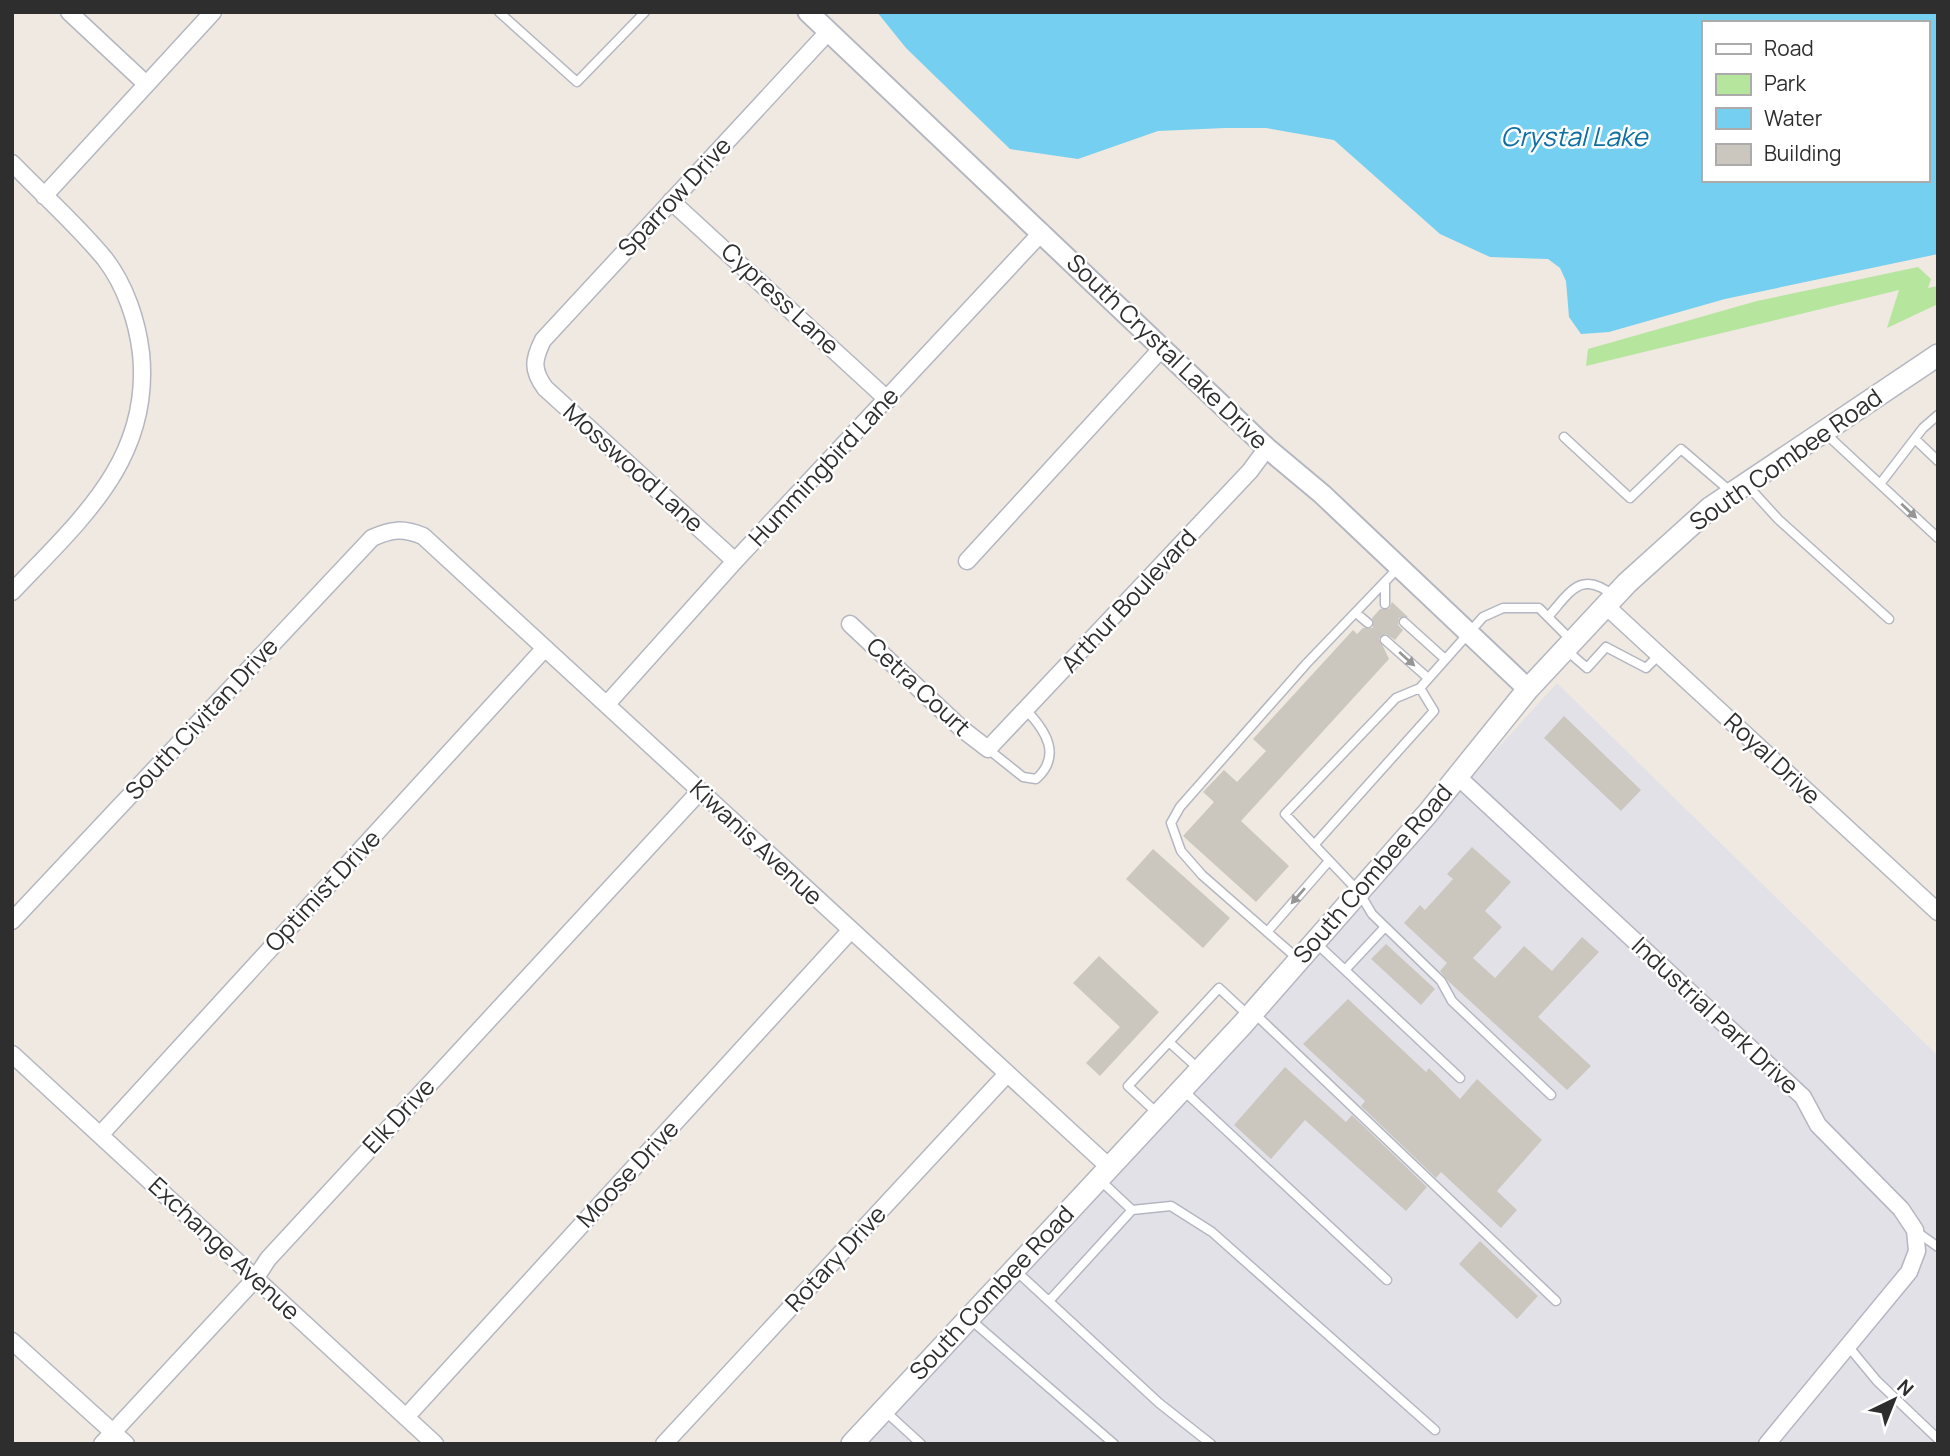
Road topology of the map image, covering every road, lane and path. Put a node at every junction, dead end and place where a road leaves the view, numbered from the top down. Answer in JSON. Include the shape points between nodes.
{"nodes":[{"id":1,"x":69,"y":12,"type":"edge"},
{"id":2,"x":213,"y":12,"type":"edge"},
{"id":3,"x":499,"y":12,"type":"edge"},
{"id":4,"x":645,"y":12,"type":"edge"},
{"id":5,"x":808,"y":12,"type":"edge"},
{"id":6,"x":829,"y":31,"type":"junction"},
{"id":7,"x":145,"y":83,"type":"junction"},
{"id":8,"x":12,"y":163,"type":"edge"},
{"id":9,"x":44,"y":196,"type":"junction"},
{"id":10,"x":671,"y":201,"type":"junction"},
{"id":11,"x":1042,"y":232,"type":"junction"},
{"id":12,"x":1163,"y":347,"type":"junction"},
{"id":13,"x":1938,"y":355,"type":"edge"},
{"id":14,"x":535,"y":371,"type":"joint"},
{"id":15,"x":888,"y":400,"type":"junction"},
{"id":16,"x":1938,"y":415,"type":"edge"},
{"id":17,"x":1823,"y":431,"type":"junction"},
{"id":18,"x":1564,"y":437,"type":"dead end"},
{"id":19,"x":1915,"y":439,"type":"junction"},
{"id":20,"x":1267,"y":449,"type":"junction"},
{"id":21,"x":1938,"y":461,"type":"edge"},
{"id":22,"x":1880,"y":484,"type":"junction"},
{"id":23,"x":1738,"y":488,"type":"junction"},
{"id":24,"x":399,"y":530,"type":"joint"},
{"id":25,"x":1938,"y":538,"type":"edge"},
{"id":26,"x":735,"y":561,"type":"junction"},
{"id":27,"x":967,"y":561,"type":"dead end"},
{"id":28,"x":1399,"y":566,"type":"junction"},
{"id":29,"x":1385,"y":582,"type":"junction"},
{"id":30,"x":12,"y":592,"type":"edge"},
{"id":31,"x":1611,"y":601,"type":"junction"},
{"id":32,"x":1385,"y":604,"type":"dead end"},
{"id":33,"x":1356,"y":613,"type":"junction"},
{"id":34,"x":1548,"y":617,"type":"junction"},
{"id":35,"x":1889,"y":619,"type":"dead end"},
{"id":36,"x":1404,"y":622,"type":"dead end"},
{"id":37,"x":1368,"y":623,"type":"dead end"},
{"id":38,"x":850,"y":624,"type":"dead end"},
{"id":39,"x":1469,"y":632,"type":"junction"},
{"id":40,"x":1385,"y":640,"type":"dead end"},
{"id":41,"x":1569,"y":645,"type":"junction"},
{"id":42,"x":545,"y":648,"type":"junction"},
{"id":43,"x":1659,"y":655,"type":"junction"},
{"id":44,"x":1445,"y":659,"type":"junction"},
{"id":45,"x":1428,"y":678,"type":"junction"},
{"id":46,"x":1420,"y":688,"type":"junction"},
{"id":47,"x":1528,"y":689,"type":"junction"},
{"id":48,"x":607,"y":704,"type":"junction"},
{"id":49,"x":1027,"y":710,"type":"junction"},
{"id":50,"x":988,"y":749,"type":"junction"},
{"id":51,"x":1458,"y":777,"type":"junction"},
{"id":52,"x":700,"y":791,"type":"junction"},
{"id":53,"x":1314,"y":845,"type":"junction"},
{"id":54,"x":1329,"y":861,"type":"junction"},
{"id":55,"x":1359,"y":892,"type":"junction"},
{"id":56,"x":1938,"y":912,"type":"edge"},
{"id":57,"x":12,"y":921,"type":"edge"},
{"id":58,"x":1385,"y":927,"type":"junction"},
{"id":59,"x":850,"y":931,"type":"junction"},
{"id":60,"x":1267,"y":932,"type":"junction"},
{"id":61,"x":1315,"y":942,"type":"junction"},
{"id":62,"x":1299,"y":960,"type":"junction"},
{"id":63,"x":1345,"y":970,"type":"junction"},
{"id":64,"x":1252,"y":1014,"type":"junction"},
{"id":65,"x":1169,"y":1042,"type":"junction"},
{"id":66,"x":12,"y":1054,"type":"edge"},
{"id":67,"x":1200,"y":1070,"type":"junction"},
{"id":68,"x":1007,"y":1073,"type":"junction"},
{"id":69,"x":1460,"y":1078,"type":"dead end"},
{"id":70,"x":1182,"y":1089,"type":"junction"},
{"id":71,"x":1551,"y":1095,"type":"dead end"},
{"id":72,"x":1158,"y":1114,"type":"junction"},
{"id":73,"x":101,"y":1135,"type":"junction"},
{"id":74,"x":1103,"y":1172,"type":"junction"},
{"id":75,"x":1132,"y":1210,"type":"junction"},
{"id":76,"x":1915,"y":1230,"type":"junction"},
{"id":77,"x":1938,"y":1247,"type":"edge"},
{"id":78,"x":1014,"y":1269,"type":"junction"},
{"id":79,"x":255,"y":1279,"type":"junction"},
{"id":80,"x":1387,"y":1280,"type":"dead end"},
{"id":81,"x":1049,"y":1301,"type":"junction"},
{"id":82,"x":1556,"y":1301,"type":"dead end"},
{"id":83,"x":969,"y":1318,"type":"junction"},
{"id":84,"x":12,"y":1341,"type":"edge"},
{"id":85,"x":1848,"y":1346,"type":"junction"},
{"id":86,"x":884,"y":1410,"type":"junction"},
{"id":87,"x":406,"y":1417,"type":"junction"},
{"id":88,"x":1435,"y":1430,"type":"dead end"},
{"id":89,"x":108,"y":1438,"type":"edge"},
{"id":90,"x":1938,"y":1439,"type":"edge"},
{"id":91,"x":126,"y":1444,"type":"edge"},
{"id":92,"x":435,"y":1444,"type":"edge"},
{"id":93,"x":664,"y":1444,"type":"edge"},
{"id":94,"x":852,"y":1444,"type":"edge"},
{"id":95,"x":920,"y":1444,"type":"edge"},
{"id":96,"x":1114,"y":1444,"type":"edge"},
{"id":97,"x":1211,"y":1444,"type":"edge"},
{"id":98,"x":1767,"y":1444,"type":"edge"}],
"edges":[{"from":1,"to":7,"type":"street"},
{"from":2,"to":7,"type":"street"},
{"from":3,"to":4,"type":"lane","via":[[577,82]]},
{"from":5,"to":6,"type":"street","name":"South Crystal Lake Drive"},
{"from":6,"to":10,"type":"street","name":"Sparrow Drive"},
{"from":6,"to":11,"type":"street","name":"South Crystal Lake Drive"},
{"from":7,"to":9,"type":"street"},
{"from":8,"to":9,"type":"street"},
{"from":9,"to":30,"type":"street","via":[[106,260],[126,296],[139,335],[142,388],[134,432],[120,466],[97,501]]},
{"from":10,"to":14,"type":"street","name":"Sparrow Drive","via":[[543,340],[534,358]]},
{"from":10,"to":15,"type":"street","name":"Cypress Lane"},
{"from":11,"to":12,"type":"street","name":"South Crystal Lake Drive"},
{"from":11,"to":15,"type":"street","name":"Hummingbird Lane"},
{"from":12,"to":20,"type":"street","name":"South Crystal Lake Drive"},
{"from":12,"to":27,"type":"street"},
{"from":13,"to":17,"type":"main road","name":"South Combee Road"},
{"from":14,"to":26,"type":"street","name":"Mosswood Lane","via":[[545,388]]},
{"from":15,"to":26,"type":"street","name":"Hummingbird Lane"},
{"from":16,"to":19,"type":"lane"},
{"from":17,"to":22,"type":"lane"},
{"from":17,"to":23,"type":"main road","name":"South Combee Road"},
{"from":18,"to":23,"type":"lane","via":[[1630,498],[1681,449]]},
{"from":19,"to":21,"type":"lane"},
{"from":19,"to":22,"type":"lane"},
{"from":20,"to":28,"type":"street","name":"South Crystal Lake Drive"},
{"from":20,"to":49,"type":"street","name":"Arthur Boulevard"},
{"from":22,"to":25,"type":"lane","one_way":true},
{"from":23,"to":31,"type":"main road","name":"South Combee Road","via":[[1710,508]]},
{"from":23,"to":35,"type":"lane"},
{"from":24,"to":42,"type":"street","name":"Kiwanis Avenue","via":[[423,536]]},
{"from":24,"to":57,"type":"street","name":"South Civitan Drive","via":[[372,538]]},
{"from":26,"to":48,"type":"street","name":"Hummingbird Lane"},
{"from":28,"to":29,"type":"lane"},
{"from":28,"to":39,"type":"street","name":"South Crystal Lake Drive"},
{"from":29,"to":32,"type":"lane"},
{"from":29,"to":33,"type":"lane"},
{"from":31,"to":34,"type":"lane","via":[[1587,582],[1578,584]]},
{"from":31,"to":41,"type":"main road","name":"South Combee Road"},
{"from":31,"to":43,"type":"street","name":"Royal Drive"},
{"from":33,"to":37,"type":"lane"},
{"from":33,"to":60,"type":"lane","via":[[1180,807],[1171,823],[1181,851],[1202,875]]},
{"from":34,"to":39,"type":"lane","via":[[1539,608],[1503,608],[1483,617]]},
{"from":34,"to":41,"type":"lane"},
{"from":36,"to":44,"type":"lane"},
{"from":38,"to":50,"type":"street","name":"Cetra Court"},
{"from":39,"to":44,"type":"lane"},
{"from":39,"to":47,"type":"street","name":"South Crystal Lake Drive"},
{"from":40,"to":45,"type":"lane","one_way":true},
{"from":41,"to":43,"type":"lane","via":[[1587,668],[1606,647],[1646,668]]},
{"from":41,"to":47,"type":"main road","name":"South Combee Road"},
{"from":42,"to":48,"type":"street","name":"Kiwanis Avenue"},
{"from":42,"to":73,"type":"street","name":"Optimist Drive"},
{"from":43,"to":56,"type":"street","name":"Royal Drive"},
{"from":44,"to":45,"type":"lane"},
{"from":45,"to":46,"type":"lane"},
{"from":46,"to":53,"type":"lane","via":[[1434,711]]},
{"from":46,"to":53,"type":"lane","via":[[1396,698],[1284,814]]},
{"from":47,"to":51,"type":"main road","name":"South Combee Road"},
{"from":48,"to":52,"type":"street","name":"Kiwanis Avenue"},
{"from":49,"to":50,"type":"street","name":"Arthur Boulevard"},
{"from":49,"to":50,"type":"lane","via":[[1045,730],[1050,756],[1047,769],[1036,779],[1023,777]]},
{"from":51,"to":55,"type":"main road","name":"South Combee Road"},
{"from":51,"to":76,"type":"street","name":"Industrial Park Drive","via":[[1803,1097],[1818,1125],[1901,1209]]},
{"from":52,"to":59,"type":"street","name":"Kiwanis Avenue"},
{"from":52,"to":79,"type":"street","name":"Elk Drive","via":[[368,1148]]},
{"from":53,"to":54,"type":"lane"},
{"from":54,"to":55,"type":"lane"},
{"from":54,"to":60,"type":"lane","one_way":true},
{"from":55,"to":58,"type":"lane"},
{"from":55,"to":61,"type":"main road","name":"South Combee Road"},
{"from":58,"to":63,"type":"lane"},
{"from":58,"to":71,"type":"lane","via":[[1441,981],[1452,1002]]},
{"from":59,"to":68,"type":"street","name":"Kiwanis Avenue"},
{"from":59,"to":87,"type":"street","name":"Moose Drive"},
{"from":60,"to":62,"type":"lane"},
{"from":61,"to":62,"type":"main road","name":"South Combee Road"},
{"from":61,"to":63,"type":"lane"},
{"from":62,"to":64,"type":"main road","name":"South Combee Road"},
{"from":63,"to":69,"type":"lane"},
{"from":64,"to":65,"type":"lane","via":[[1219,988]]},
{"from":64,"to":67,"type":"main road","name":"South Combee Road"},
{"from":64,"to":82,"type":"lane"},
{"from":65,"to":67,"type":"lane"},
{"from":65,"to":72,"type":"lane","via":[[1128,1086]]},
{"from":66,"to":73,"type":"street","name":"Exchange Avenue"},
{"from":67,"to":70,"type":"main road","name":"South Combee Road"},
{"from":68,"to":74,"type":"street","name":"Kiwanis Avenue"},
{"from":68,"to":93,"type":"street","name":"Rotary Drive"},
{"from":70,"to":72,"type":"main road","name":"South Combee Road"},
{"from":70,"to":80,"type":"lane"},
{"from":72,"to":74,"type":"main road","name":"South Combee Road"},
{"from":73,"to":79,"type":"street","name":"Exchange Avenue"},
{"from":74,"to":75,"type":"lane"},
{"from":74,"to":78,"type":"main road","name":"South Combee Road"},
{"from":75,"to":81,"type":"lane"},
{"from":75,"to":88,"type":"lane","via":[[1171,1206],[1212,1232]]},
{"from":76,"to":77,"type":"lane"},
{"from":76,"to":85,"type":"street","via":[[1917,1251],[1909,1272]]},
{"from":78,"to":81,"type":"lane"},
{"from":78,"to":83,"type":"main road","name":"South Combee Road"},
{"from":79,"to":87,"type":"street","name":"Exchange Avenue"},
{"from":79,"to":89,"type":"street","name":"Elk Drive"},
{"from":81,"to":97,"type":"lane","via":[[1159,1403]]},
{"from":83,"to":86,"type":"main road","name":"South Combee Road"},
{"from":83,"to":96,"type":"lane"},
{"from":84,"to":89,"type":"street"},
{"from":85,"to":90,"type":"lane","via":[[1877,1381]]},
{"from":85,"to":98,"type":"street"},
{"from":86,"to":94,"type":"main road","name":"South Combee Road"},
{"from":86,"to":95,"type":"lane"},
{"from":87,"to":92,"type":"street","name":"Exchange Avenue"},
{"from":89,"to":91,"type":"street"}]}
